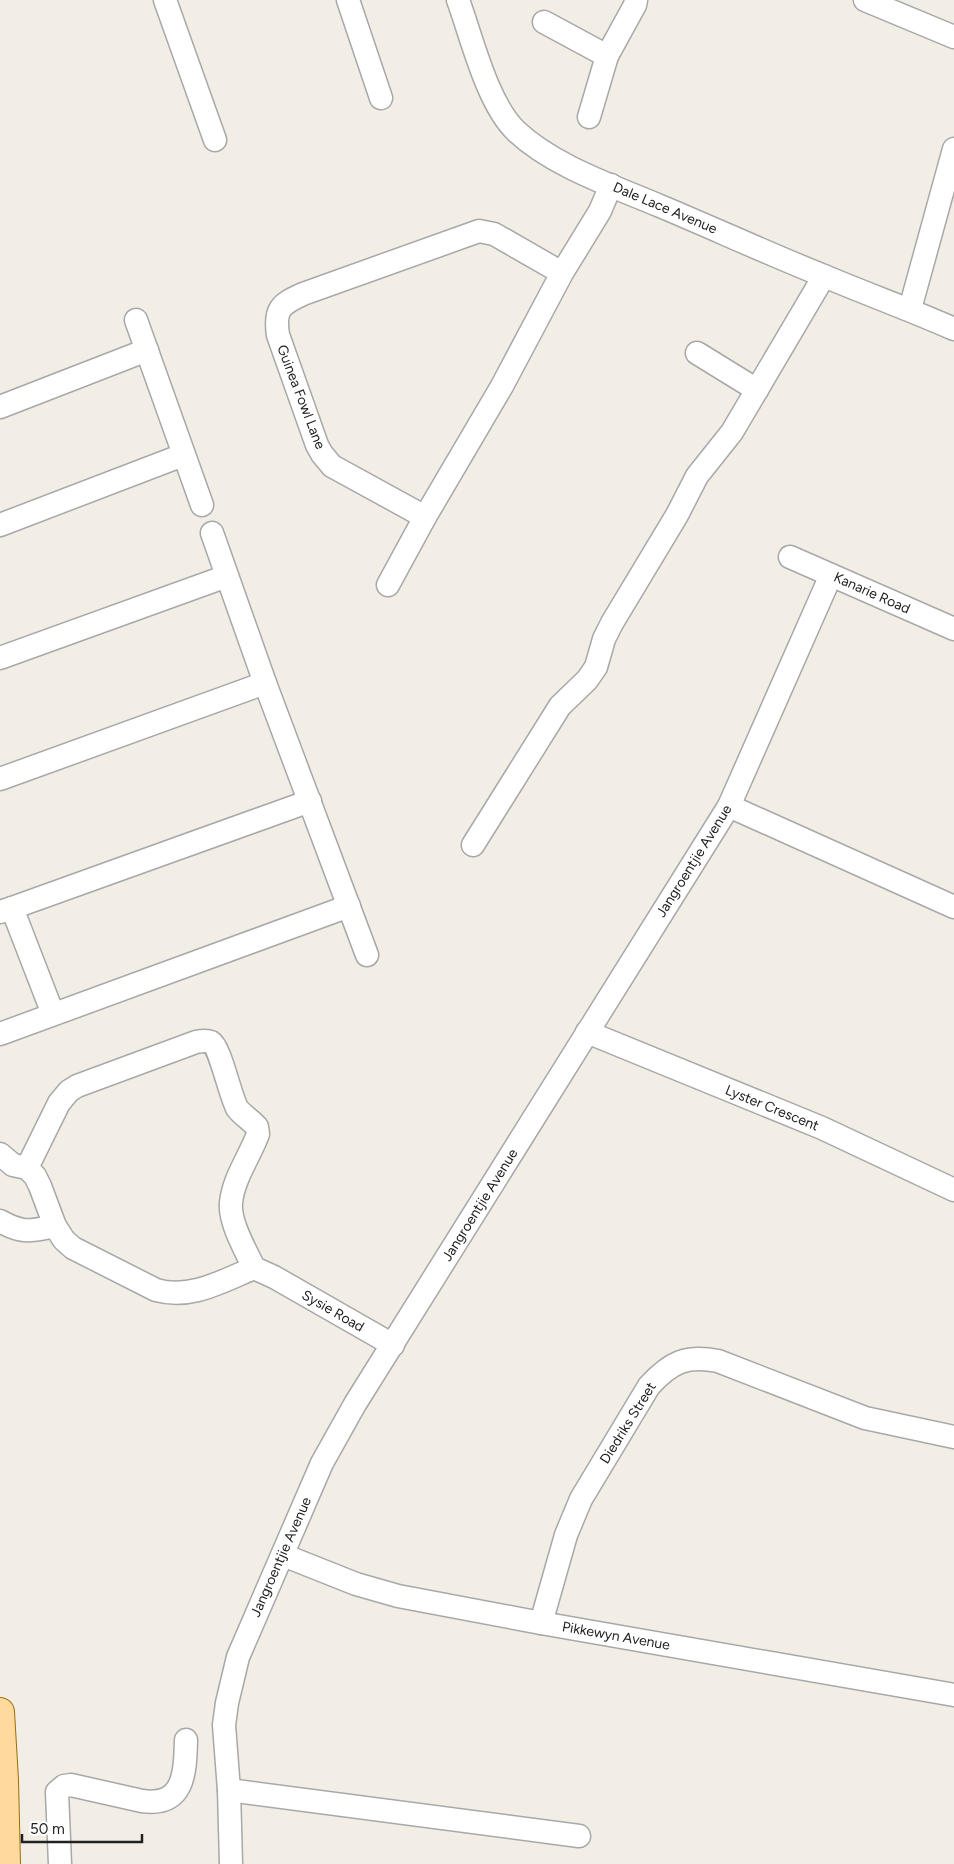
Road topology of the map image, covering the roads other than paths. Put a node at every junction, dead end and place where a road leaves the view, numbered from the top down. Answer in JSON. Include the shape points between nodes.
{"nodes":[{"id":1,"x":164,"y":0,"type":"edge"},
{"id":2,"x":348,"y":0,"type":"edge"},
{"id":3,"x":458,"y":0,"type":"edge"},
{"id":4,"x":636,"y":0,"type":"edge"},
{"id":5,"x":865,"y":0,"type":"edge"},
{"id":6,"x":544,"y":22,"type":"dead end"},
{"id":7,"x":954,"y":37,"type":"edge"},
{"id":8,"x":607,"y":56,"type":"junction"},
{"id":9,"x":381,"y":98,"type":"dead end"},
{"id":10,"x":589,"y":117,"type":"dead end"},
{"id":11,"x":215,"y":140,"type":"dead end"},
{"id":12,"x":952,"y":166,"type":"edge"},
{"id":13,"x":611,"y":185,"type":"junction"},
{"id":14,"x":562,"y":273,"type":"junction"},
{"id":15,"x":824,"y":276,"type":"junction"},
{"id":16,"x":910,"y":309,"type":"junction"},
{"id":17,"x":136,"y":320,"type":"dead end"},
{"id":18,"x":954,"y":329,"type":"edge"},
{"id":19,"x":146,"y":350,"type":"junction"},
{"id":20,"x":697,"y":352,"type":"dead end"},
{"id":21,"x":757,"y":390,"type":"junction"},
{"id":22,"x":0,"y":406,"type":"edge"},
{"id":23,"x":183,"y":455,"type":"junction"},
{"id":24,"x":202,"y":506,"type":"dead end"},
{"id":25,"x":425,"y":517,"type":"junction"},
{"id":26,"x":0,"y":525,"type":"edge"},
{"id":27,"x":212,"y":533,"type":"dead end"},
{"id":28,"x":790,"y":557,"type":"dead end"},
{"id":29,"x":831,"y":575,"type":"junction"},
{"id":30,"x":227,"y":576,"type":"junction"},
{"id":31,"x":388,"y":585,"type":"dead end"},
{"id":32,"x":954,"y":629,"type":"edge"},
{"id":33,"x":0,"y":658,"type":"edge"},
{"id":34,"x":265,"y":683,"type":"junction"},
{"id":35,"x":0,"y":779,"type":"edge"},
{"id":36,"x":310,"y":801,"type":"junction"},
{"id":37,"x":729,"y":806,"type":"junction"},
{"id":38,"x":473,"y":845,"type":"dead end"},
{"id":39,"x":349,"y":906,"type":"junction"},
{"id":40,"x":954,"y":907,"type":"edge"},
{"id":41,"x":6,"y":910,"type":"edge"},
{"id":42,"x":367,"y":955,"type":"dead end"},
{"id":43,"x":53,"y":1014,"type":"junction"},
{"id":44,"x":587,"y":1032,"type":"junction"},
{"id":45,"x":0,"y":1034,"type":"edge"},
{"id":46,"x":0,"y":1154,"type":"edge"},
{"id":47,"x":27,"y":1168,"type":"junction"},
{"id":48,"x":954,"y":1190,"type":"edge"},
{"id":49,"x":0,"y":1221,"type":"edge"},
{"id":50,"x":55,"y":1226,"type":"junction"},
{"id":51,"x":264,"y":1273,"type":"junction"},
{"id":52,"x":393,"y":1345,"type":"junction"},
{"id":53,"x":954,"y":1436,"type":"edge"},
{"id":54,"x":283,"y":1555,"type":"junction"},
{"id":55,"x":541,"y":1623,"type":"junction"},
{"id":56,"x":954,"y":1695,"type":"edge"},
{"id":57,"x":0,"y":1712,"type":"edge"},
{"id":58,"x":186,"y":1740,"type":"dead end"},
{"id":59,"x":229,"y":1790,"type":"junction"},
{"id":60,"x":580,"y":1836,"type":"dead end"},
{"id":61,"x":6,"y":1864,"type":"edge"},
{"id":62,"x":60,"y":1864,"type":"edge"},
{"id":63,"x":231,"y":1864,"type":"edge"}],
"edges":[{"from":1,"to":11,"type":"street"},
{"from":2,"to":9,"type":"street"},
{"from":3,"to":13,"type":"street","name":"Dale Lace Avenue","via":[[499,110],[515,130],[535,146]]},
{"from":4,"to":8,"type":"street"},
{"from":5,"to":7,"type":"street"},
{"from":6,"to":8,"type":"street"},
{"from":8,"to":10,"type":"street"},
{"from":12,"to":16,"type":"street"},
{"from":13,"to":14,"type":"street","via":[[600,211]]},
{"from":13,"to":15,"type":"street","name":"Dale Lace Avenue"},
{"from":14,"to":25,"type":"street","via":[[502,386]]},
{"from":14,"to":25,"type":"street","name":"Guinea Fowl Lane","via":[[494,234],[479,231],[303,294],[283,304],[279,311],[276,318],[278,335],[322,454],[332,466]]},
{"from":15,"to":16,"type":"street","name":"Dale Lace Avenue"},
{"from":15,"to":21,"type":"street"},
{"from":16,"to":18,"type":"street","name":"Dale Lace Avenue"},
{"from":17,"to":19,"type":"street"},
{"from":19,"to":22,"type":"street"},
{"from":19,"to":23,"type":"street"},
{"from":20,"to":21,"type":"street"},
{"from":21,"to":38,"type":"street","via":[[732,432],[696,476],[612,623],[596,667],[560,706]]},
{"from":23,"to":24,"type":"street"},
{"from":23,"to":26,"type":"street"},
{"from":25,"to":31,"type":"street"},
{"from":27,"to":30,"type":"street"},
{"from":28,"to":29,"type":"street","name":"Kanarie Road"},
{"from":29,"to":32,"type":"street","name":"Kanarie Road"},
{"from":29,"to":37,"type":"street","name":"Jangroentjie Avenue"},
{"from":30,"to":33,"type":"street"},
{"from":30,"to":34,"type":"street"},
{"from":34,"to":35,"type":"street"},
{"from":34,"to":36,"type":"street"},
{"from":36,"to":39,"type":"street"},
{"from":36,"to":41,"type":"street"},
{"from":37,"to":40,"type":"street"},
{"from":37,"to":44,"type":"street","name":"Jangroentjie Avenue"},
{"from":39,"to":42,"type":"street"},
{"from":39,"to":43,"type":"street"},
{"from":41,"to":43,"type":"street"},
{"from":43,"to":45,"type":"street"},
{"from":44,"to":48,"type":"street","name":"Lyster Crescent","via":[[822,1128]]},
{"from":44,"to":52,"type":"street","name":"Jangroentjie Avenue"},
{"from":46,"to":47,"type":"street","via":[[12,1165]]},
{"from":47,"to":50,"type":"street","via":[[40,1186]]},
{"from":47,"to":51,"type":"street","via":[[59,1103],[69,1091],[196,1042],[210,1042],[216,1046],[238,1109],[257,1126],[258,1134],[230,1204],[235,1226]]},
{"from":49,"to":50,"type":"street","via":[[14,1229],[32,1231]]},
{"from":50,"to":51,"type":"street","via":[[73,1248],[170,1294],[188,1293]]},
{"from":51,"to":52,"type":"street","name":"Sysie Road"},
{"from":52,"to":54,"type":"street","name":"Jangroentjie Avenue","via":[[322,1463]]},
{"from":53,"to":55,"type":"street","name":"Diedriks Street","via":[[865,1418],[718,1361],[702,1358],[673,1364],[649,1386],[581,1499],[566,1535]]},
{"from":54,"to":55,"type":"street","name":"Pikkewyn Avenue","via":[[356,1584],[398,1596]]},
{"from":54,"to":59,"type":"street","name":"Jangroentjie Avenue","via":[[238,1657],[231,1685],[224,1725]]},
{"from":55,"to":56,"type":"street","name":"Pikkewyn Avenue"},
{"from":57,"to":61,"type":"main road"},
{"from":58,"to":62,"type":"street","via":[[182,1782],[166,1800],[142,1801],[71,1785],[57,1792]]},
{"from":59,"to":60,"type":"street"},
{"from":59,"to":63,"type":"street","name":"Jangroentjie Avenue"}]}
